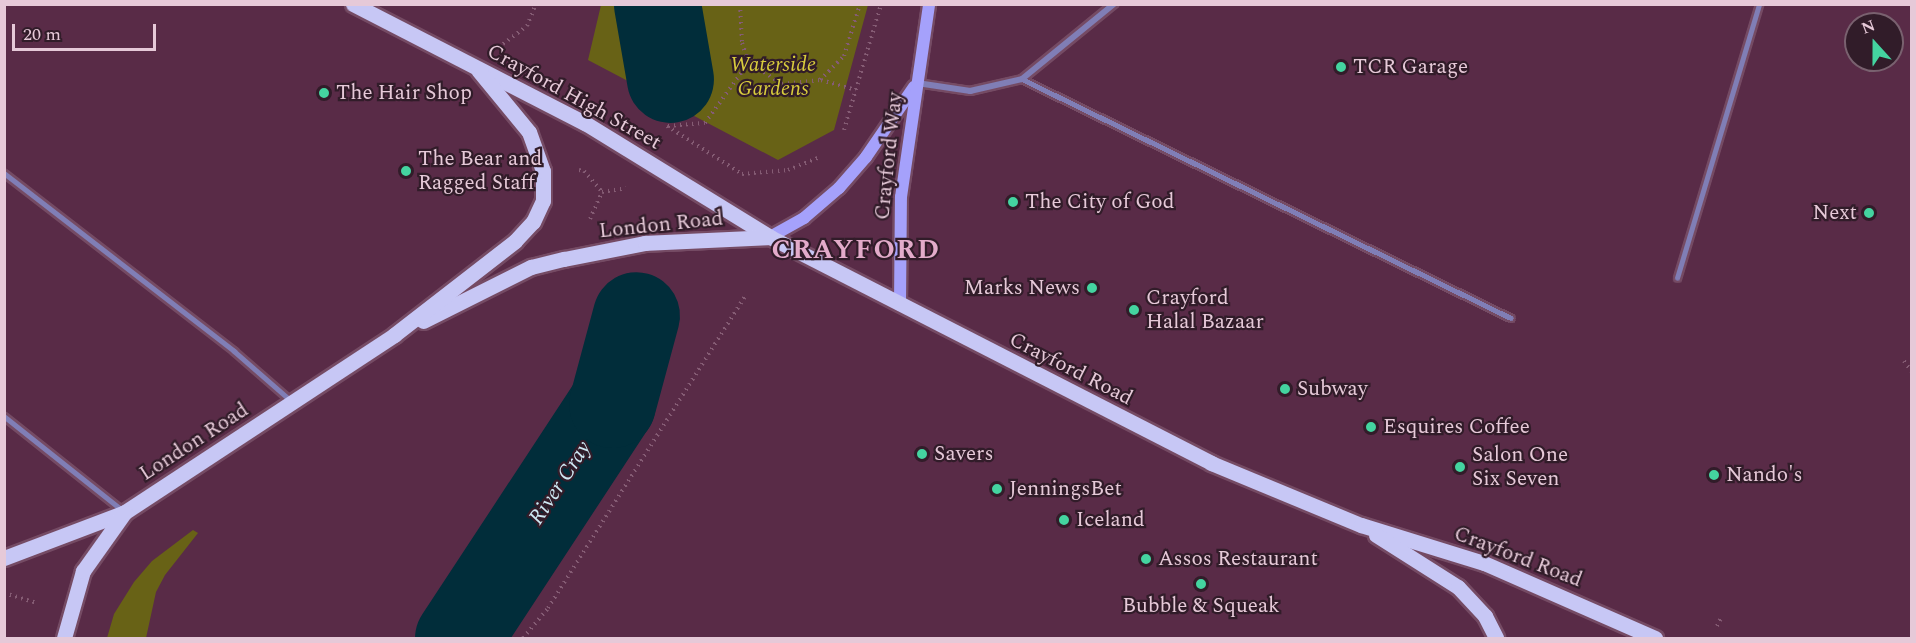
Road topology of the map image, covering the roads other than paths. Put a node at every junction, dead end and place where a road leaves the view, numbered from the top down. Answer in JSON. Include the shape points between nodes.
{"nodes":[{"id":1,"x":353,"y":4,"type":"edge"},
{"id":2,"x":929,"y":4,"type":"edge"},
{"id":3,"x":1114,"y":4,"type":"edge"},
{"id":4,"x":1759,"y":4,"type":"edge"},
{"id":5,"x":474,"y":66,"type":"junction"},
{"id":6,"x":1022,"y":79,"type":"junction"},
{"id":7,"x":917,"y":83,"type":"junction"},
{"id":8,"x":4,"y":173,"type":"edge"},
{"id":9,"x":770,"y":237,"type":"junction"},
{"id":10,"x":1677,"y":278,"type":"dead end"},
{"id":11,"x":900,"y":305,"type":"junction"},
{"id":12,"x":1511,"y":318,"type":"dead end"},
{"id":13,"x":394,"y":335,"type":"junction"},
{"id":14,"x":292,"y":403,"type":"junction"},
{"id":15,"x":4,"y":416,"type":"edge"},
{"id":16,"x":125,"y":512,"type":"junction"},
{"id":17,"x":1361,"y":525,"type":"junction"},
{"id":18,"x":4,"y":558,"type":"edge"},
{"id":19,"x":64,"y":639,"type":"edge"},
{"id":20,"x":1496,"y":639,"type":"edge"},
{"id":21,"x":1655,"y":639,"type":"edge"}],
"edges":[{"from":1,"to":5,"type":"main road","name":"Crayford High Street"},
{"from":2,"to":7,"type":"main road","name":"Crayford Way"},
{"from":3,"to":6,"type":"street"},
{"from":4,"to":10,"type":"lane"},
{"from":5,"to":9,"type":"main road","name":"Crayford High Street","via":[[585,123]]},
{"from":5,"to":13,"type":"main road","name":"London Road","via":[[529,132],[543,171],[543,201],[533,222],[515,241]]},
{"from":6,"to":7,"type":"street","via":[[970,91]]},
{"from":6,"to":12,"type":"lane"},
{"from":7,"to":9,"type":"main road","name":"Crayford Way","via":[[866,157],[839,188],[804,218]]},
{"from":7,"to":11,"type":"main road","name":"Crayford Way","via":[[902,197]]},
{"from":8,"to":14,"type":"lane","via":[[234,351]]},
{"from":9,"to":11,"type":"main road","name":"Crayford Road"},
{"from":9,"to":13,"type":"main road","name":"London Road","via":[[645,243],[531,267]]},
{"from":11,"to":17,"type":"main road","name":"Crayford Road","via":[[1211,463]]},
{"from":13,"to":14,"type":"main road","name":"London Road"},
{"from":14,"to":16,"type":"main road","name":"London Road"},
{"from":15,"to":16,"type":"lane"},
{"from":16,"to":18,"type":"main road","name":"London Road"},
{"from":16,"to":19,"type":"main road","via":[[83,570]]},
{"from":17,"to":20,"type":"main road","name":"Crayford Road","via":[[1458,587],[1485,616]]},
{"from":17,"to":21,"type":"main road","name":"Crayford Road","via":[[1484,563]]}]}
